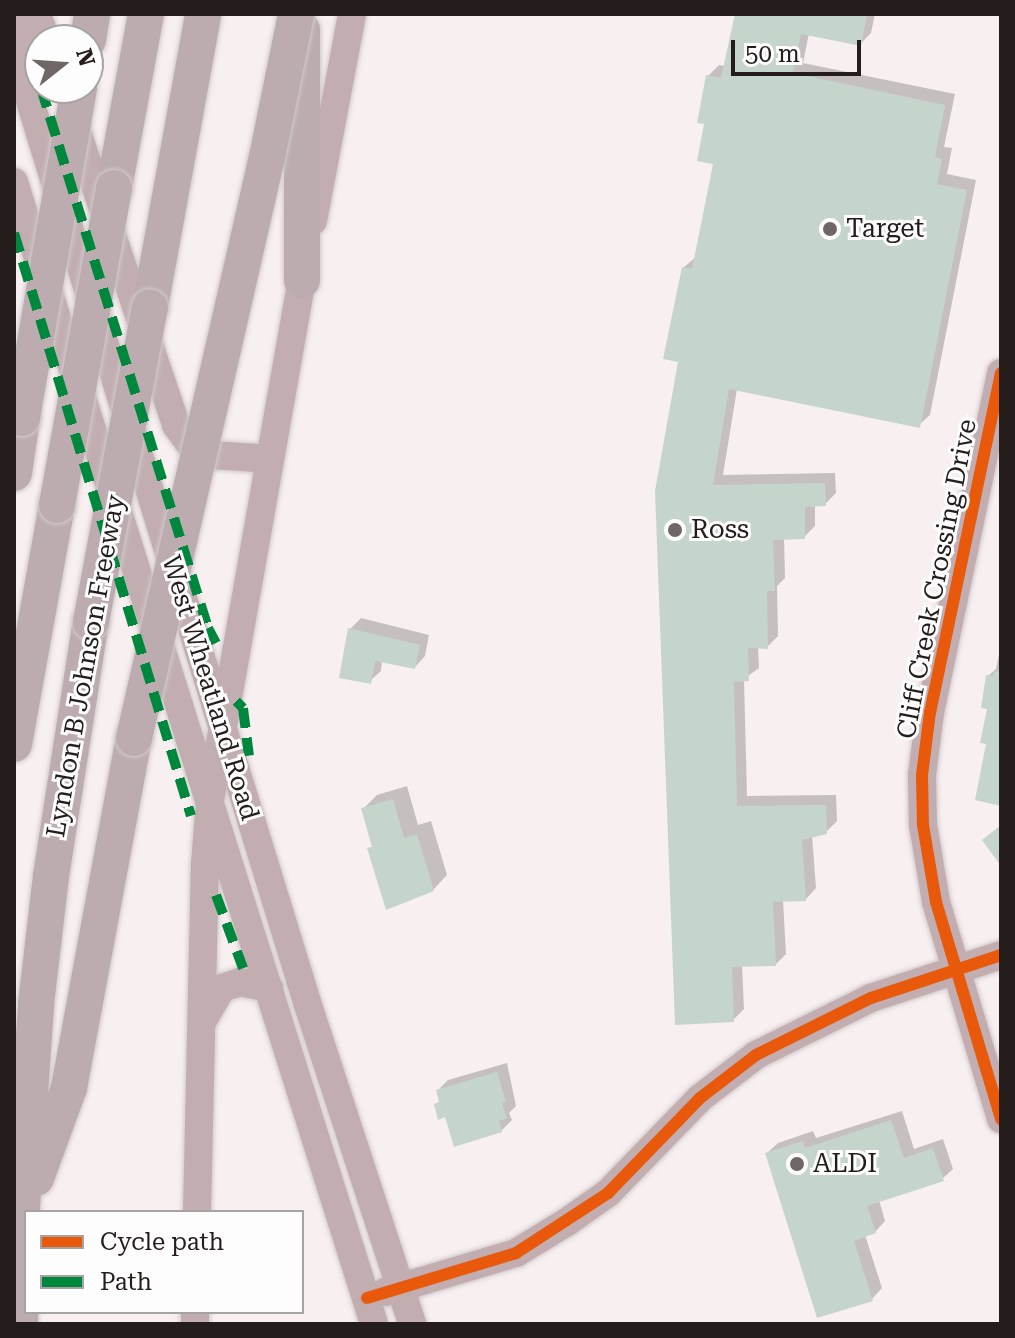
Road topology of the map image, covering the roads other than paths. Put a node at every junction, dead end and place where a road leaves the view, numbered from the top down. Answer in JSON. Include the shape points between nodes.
{"nodes":[{"id":1,"x":22,"y":14,"type":"edge"},
{"id":2,"x":146,"y":14,"type":"edge"},
{"id":3,"x":203,"y":14,"type":"edge"},
{"id":4,"x":296,"y":14,"type":"edge"},
{"id":5,"x":302,"y":14,"type":"edge"},
{"id":6,"x":352,"y":14,"type":"edge"},
{"id":7,"x":14,"y":51,"type":"edge"},
{"id":8,"x":67,"y":104,"type":"edge"},
{"id":9,"x":76,"y":104,"type":"edge"},
{"id":10,"x":14,"y":181,"type":"edge"},
{"id":11,"x":73,"y":245,"type":"junction"},
{"id":12,"x":302,"y":280,"type":"junction"},
{"id":13,"x":1001,"y":373,"type":"edge"},
{"id":14,"x":270,"y":459,"type":"junction"},
{"id":15,"x":14,"y":473,"type":"edge"},
{"id":16,"x":140,"y":582,"type":"junction"},
{"id":17,"x":219,"y":673,"type":"junction"},
{"id":18,"x":222,"y":728,"type":"junction"},
{"id":19,"x":14,"y":744,"type":"edge"},
{"id":20,"x":210,"y":800,"type":"junction"},
{"id":21,"x":1001,"y":955,"type":"edge"},
{"id":22,"x":955,"y":970,"type":"junction"},
{"id":23,"x":269,"y":988,"type":"junction"},
{"id":24,"x":200,"y":1026,"type":"junction"},
{"id":25,"x":1001,"y":1119,"type":"edge"},
{"id":26,"x":25,"y":1210,"type":"edge"},
{"id":27,"x":197,"y":1210,"type":"edge"},
{"id":28,"x":24,"y":1213,"type":"edge"},
{"id":29,"x":21,"y":1221,"type":"junction"},
{"id":30,"x":401,"y":1287,"type":"junction"},
{"id":31,"x":370,"y":1311,"type":"edge"},
{"id":32,"x":20,"y":1324,"type":"edge"},
{"id":33,"x":412,"y":1324,"type":"edge"}],
"edges":[{"from":1,"to":7,"type":"main road"},
{"from":2,"to":19,"type":"highway","bridge":true},
{"from":3,"to":29,"type":"highway","name":"Lyndon B Johnson Freeway","bridge":true,"via":[[91,622],[51,876]]},
{"from":4,"to":26,"type":"highway","bridge":true,"via":[[134,738],[69,1088]]},
{"from":5,"to":12,"type":"highway"},
{"from":6,"to":12,"type":"main road"},
{"from":7,"to":11,"type":"main road","name":"West Wheatland Road"},
{"from":8,"to":14,"type":"main road","via":[[176,425],[192,447],[202,451]]},
{"from":9,"to":15,"type":"highway","bridge":true},
{"from":10,"to":11,"type":"main road","via":[[26,182],[41,196],[56,232]]},
{"from":10,"to":16,"type":"main road","name":"West Wheatland Road"},
{"from":11,"to":17,"type":"main road","name":"West Wheatland Road"},
{"from":12,"to":14,"type":"main road"},
{"from":13,"to":22,"type":"main road","name":"Cliff Creek Crossing Drive","via":[[930,712],[922,775],[923,825],[936,902]]},
{"from":14,"to":17,"type":"main road"},
{"from":16,"to":17,"type":"main road","via":[[160,606],[185,660]]},
{"from":16,"to":20,"type":"main road","name":"West Wheatland Road"},
{"from":17,"to":18,"type":"main road"},
{"from":18,"to":20,"type":"main road"},
{"from":18,"to":30,"type":"main road","name":"West Wheatland Road"},
{"from":20,"to":23,"type":"main road","name":"West Wheatland Road"},
{"from":20,"to":24,"type":"main road"},
{"from":21,"to":22,"type":"main road"},
{"from":22,"to":25,"type":"main road","name":"Cliff Creek Crossing Drive"},
{"from":22,"to":30,"type":"main road","via":[[871,998],[756,1055],[700,1098],[608,1193],[516,1253]]},
{"from":23,"to":24,"type":"main road","via":[[240,982],[222,988]]},
{"from":23,"to":31,"type":"main road","name":"West Wheatland Road"},
{"from":24,"to":27,"type":"main road"},
{"from":28,"to":29,"type":"highway","bridge":true},
{"from":29,"to":32,"type":"highway","name":"Lyndon B Johnson Freeway"},
{"from":30,"to":31,"type":"main road"},
{"from":30,"to":33,"type":"main road","name":"West Wheatland Road"}]}
